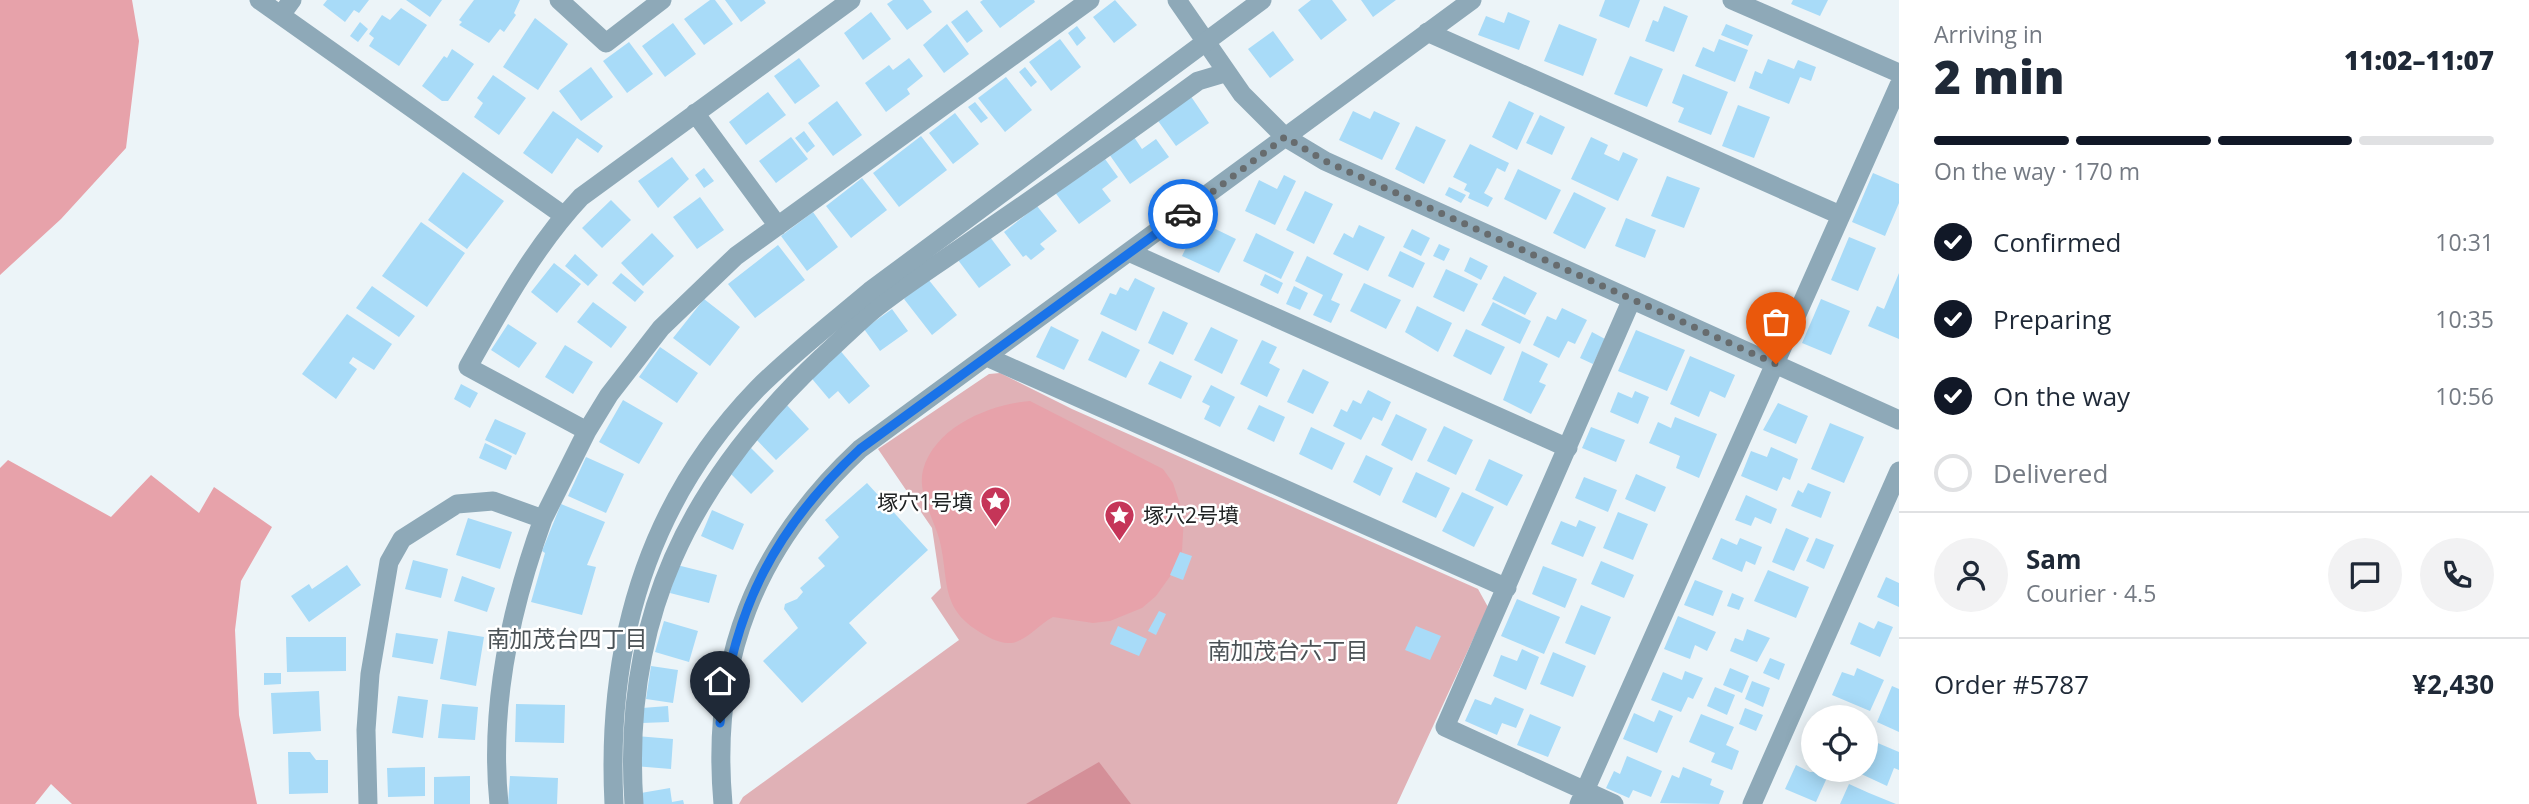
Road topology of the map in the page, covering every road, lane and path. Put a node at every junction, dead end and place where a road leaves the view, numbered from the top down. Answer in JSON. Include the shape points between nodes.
{"nodes":[{"id":1,"x":259,"y":0,"type":"edge"},
{"id":2,"x":559,"y":0,"type":"edge"},
{"id":3,"x":663,"y":0,"type":"edge"},
{"id":4,"x":851,"y":0,"type":"edge"},
{"id":5,"x":1090,"y":0,"type":"edge"},
{"id":6,"x":1177,"y":0,"type":"edge"},
{"id":7,"x":1262,"y":0,"type":"edge"},
{"id":8,"x":1472,"y":0,"type":"edge"},
{"id":9,"x":1732,"y":0,"type":"edge"},
{"id":10,"x":286,"y":7,"type":"edge"},
{"id":11,"x":1427,"y":32,"type":"junction"},
{"id":12,"x":1206,"y":43,"type":"junction"},
{"id":13,"x":1225,"y":73,"type":"junction"},
{"id":14,"x":1899,"y":74,"type":"edge"},
{"id":15,"x":1899,"y":85,"type":"edge"},
{"id":16,"x":695,"y":113,"type":"junction"},
{"id":17,"x":1285,"y":137,"type":"junction"},
{"id":18,"x":563,"y":215,"type":"junction"},
{"id":19,"x":1840,"y":215,"type":"junction"},
{"id":20,"x":778,"y":226,"type":"junction"},
{"id":21,"x":1131,"y":253,"type":"junction"},
{"id":22,"x":1631,"y":301,"type":"junction"},
{"id":23,"x":987,"y":357,"type":"junction"},
{"id":24,"x":1776,"y":364,"type":"junction"},
{"id":25,"x":1899,"y":420,"type":"edge"},
{"id":26,"x":587,"y":430,"type":"junction"},
{"id":27,"x":1568,"y":448,"type":"junction"},
{"id":28,"x":1899,"y":471,"type":"edge"},
{"id":29,"x":542,"y":519,"type":"junction"},
{"id":30,"x":1507,"y":588,"type":"junction"},
{"id":31,"x":1582,"y":797,"type":"edge"},
{"id":32,"x":368,"y":804,"type":"edge"},
{"id":33,"x":499,"y":804,"type":"edge"},
{"id":34,"x":614,"y":804,"type":"edge"},
{"id":35,"x":635,"y":804,"type":"edge"},
{"id":36,"x":723,"y":804,"type":"edge"},
{"id":37,"x":1614,"y":804,"type":"edge"},
{"id":38,"x":1752,"y":804,"type":"edge"}],
"edges":[{"from":1,"to":10,"type":"street"},
{"from":2,"to":3,"type":"street","via":[[606,43]]},
{"from":4,"to":16,"type":"street"},
{"from":5,"to":20,"type":"street"},
{"from":6,"to":12,"type":"street"},
{"from":7,"to":12,"type":"street"},
{"from":8,"to":11,"type":"street"},
{"from":9,"to":14,"type":"street"},
{"from":10,"to":18,"type":"street"},
{"from":11,"to":17,"type":"street"},
{"from":11,"to":19,"type":"street"},
{"from":12,"to":13,"type":"street"},
{"from":12,"to":34,"type":"street","via":[[870,292],[767,380],[726,424],[674,502],[636,588],[613,728]]},
{"from":13,"to":17,"type":"street"},
{"from":13,"to":35,"type":"street","via":[[1198,81],[876,307],[769,409],[739,445],[689,525],[653,612],[635,698]]},
{"from":15,"to":19,"type":"street"},
{"from":16,"to":18,"type":"street"},
{"from":16,"to":20,"type":"street"},
{"from":17,"to":21,"type":"street"},
{"from":17,"to":22,"type":"street","via":[[1325,161]]},
{"from":18,"to":26,"type":"street","via":[[468,367]]},
{"from":19,"to":24,"type":"street"},
{"from":20,"to":26,"type":"street","via":[[727,265],[661,328]]},
{"from":21,"to":23,"type":"street"},
{"from":21,"to":27,"type":"street"},
{"from":22,"to":24,"type":"street"},
{"from":22,"to":27,"type":"street"},
{"from":23,"to":30,"type":"street"},
{"from":23,"to":36,"type":"street","via":[[860,449],[805,505],[782,537],[752,594],[734,644],[720,723]]},
{"from":24,"to":25,"type":"street"},
{"from":24,"to":31,"type":"street"},
{"from":26,"to":29,"type":"street"},
{"from":27,"to":30,"type":"street"},
{"from":28,"to":38,"type":"street"},
{"from":29,"to":32,"type":"street","via":[[493,501],[457,504],[402,539],[389,562],[370,674]]},
{"from":29,"to":33,"type":"street","via":[[508,642],[497,744]]},
{"from":30,"to":31,"type":"street","via":[[1445,727]]},
{"from":31,"to":37,"type":"street"}]}
